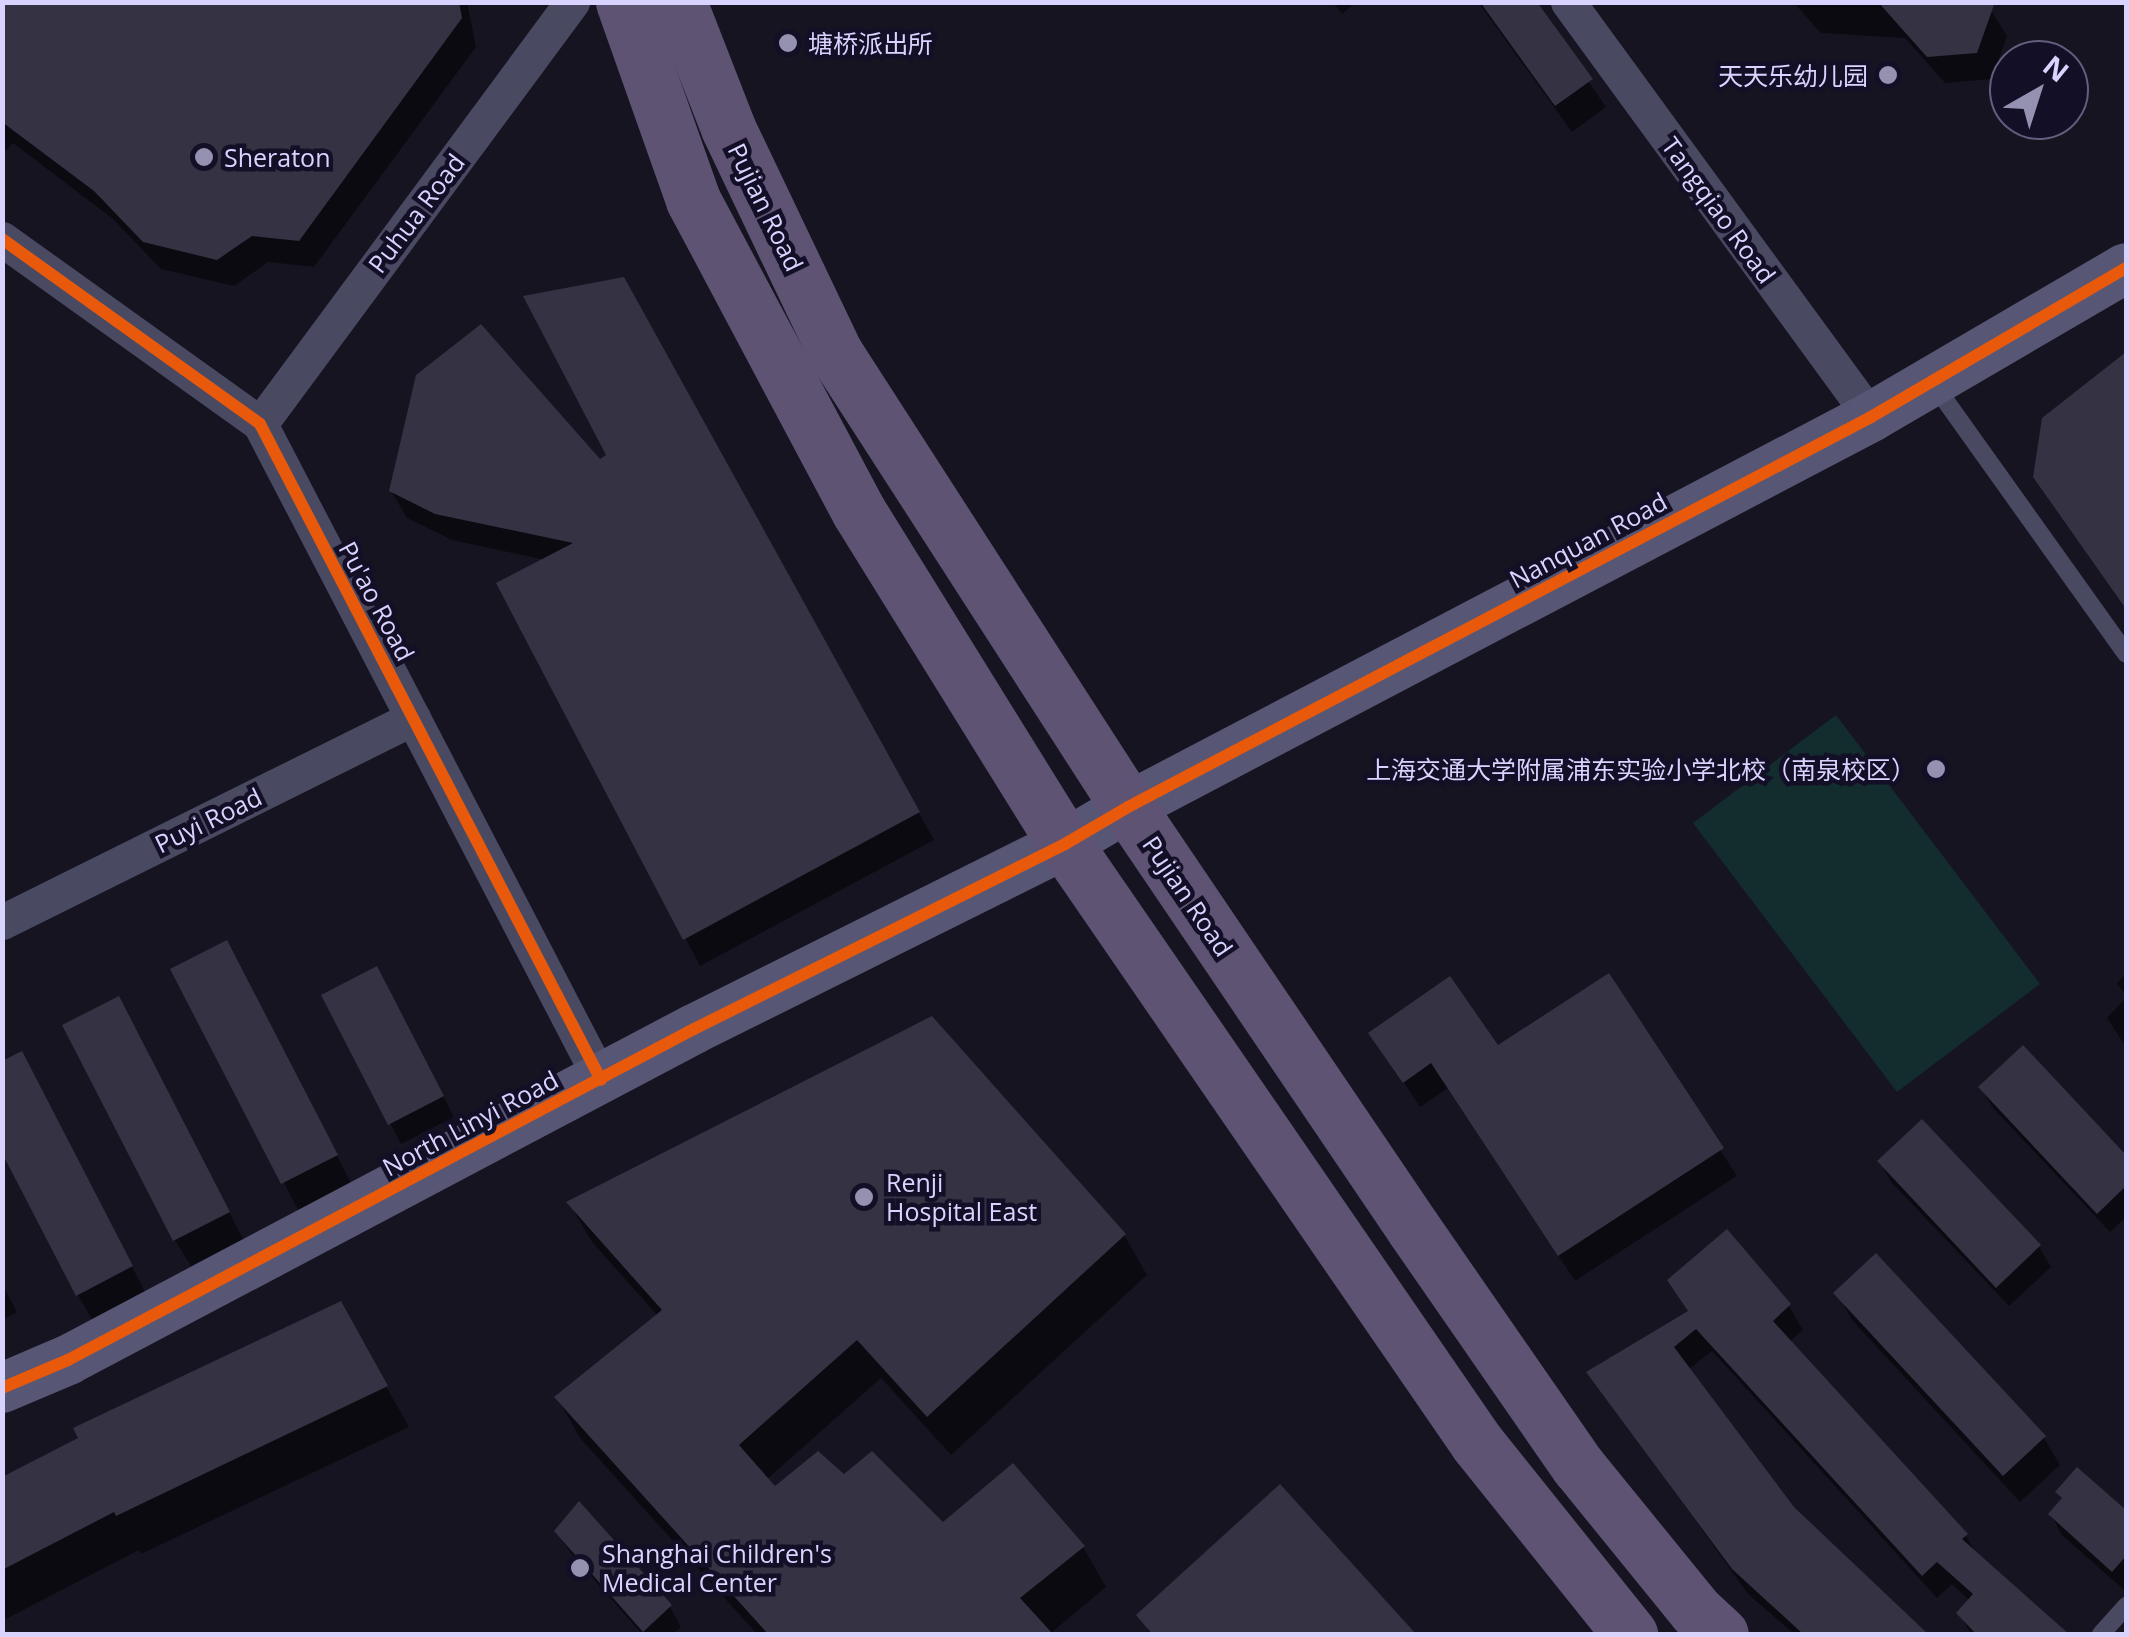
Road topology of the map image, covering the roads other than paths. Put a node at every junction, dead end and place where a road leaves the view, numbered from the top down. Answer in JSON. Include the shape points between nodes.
{"nodes":[{"id":1,"x":572,"y":2,"type":"edge"},
{"id":2,"x":623,"y":2,"type":"edge"},
{"id":3,"x":680,"y":2,"type":"edge"},
{"id":4,"x":1568,"y":2,"type":"edge"},
{"id":5,"x":2,"y":239,"type":"edge"},
{"id":6,"x":2126,"y":268,"type":"edge"},
{"id":7,"x":1933,"y":383,"type":"junction"},
{"id":8,"x":1871,"y":417,"type":"junction"},
{"id":9,"x":260,"y":424,"type":"junction"},
{"id":10,"x":2126,"y":654,"type":"edge"},
{"id":11,"x":413,"y":718,"type":"junction"},
{"id":12,"x":1128,"y":807,"type":"junction"},
{"id":13,"x":1066,"y":844,"type":"junction"},
{"id":14,"x":2,"y":922,"type":"edge"},
{"id":15,"x":601,"y":1080,"type":"junction"},
{"id":16,"x":2,"y":1388,"type":"edge"},
{"id":17,"x":2126,"y":1606,"type":"edge"},
{"id":18,"x":1630,"y":1634,"type":"edge"},
{"id":19,"x":1721,"y":1634,"type":"edge"},
{"id":20,"x":2102,"y":1634,"type":"edge"}],
"edges":[{"from":1,"to":9,"type":"street","name":"Puhua Road"},
{"from":2,"to":13,"type":"main road","via":[[693,200],[859,512]]},
{"from":3,"to":12,"type":"main road","name":"Pujian Road","via":[[728,128],[836,354]]},
{"from":4,"to":8,"type":"street","name":"Tangqiao Road"},
{"from":5,"to":9,"type":"street","name":"Pu'ao Road"},
{"from":6,"to":7,"type":"street","name":"Nanquan Road"},
{"from":7,"to":8,"type":"street","name":"Nanquan Road"},
{"from":7,"to":10,"type":"lane"},
{"from":8,"to":12,"type":"street","name":"Nanquan Road"},
{"from":9,"to":11,"type":"street","name":"Pu'ao Road"},
{"from":11,"to":14,"type":"street","name":"Puyi Road"},
{"from":11,"to":15,"type":"street","name":"Pu'ao Road"},
{"from":12,"to":13,"type":"street","name":"Nanquan Road"},
{"from":12,"to":19,"type":"main road","name":"Pujian Road","via":[[1578,1466]]},
{"from":13,"to":15,"type":"street","name":"North Linyi Road"},
{"from":13,"to":18,"type":"main road","via":[[1477,1444]]},
{"from":15,"to":16,"type":"street","name":"North Linyi Road","via":[[68,1360]]},
{"from":17,"to":20,"type":"lane"}]}
